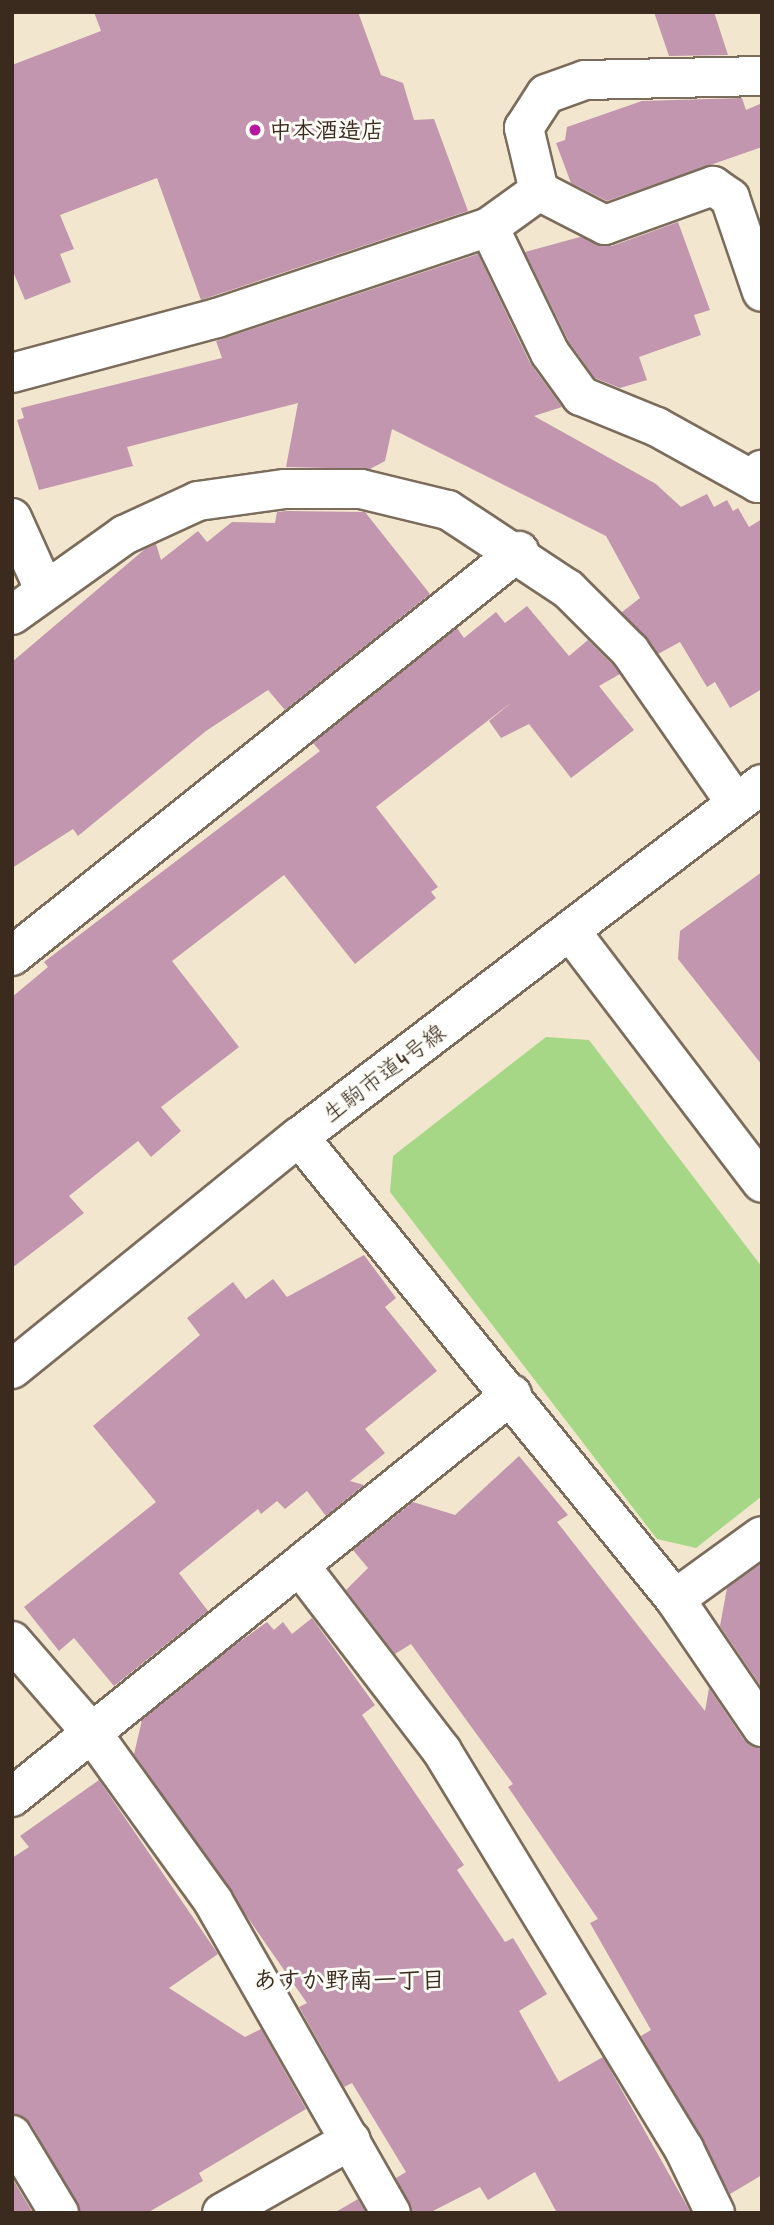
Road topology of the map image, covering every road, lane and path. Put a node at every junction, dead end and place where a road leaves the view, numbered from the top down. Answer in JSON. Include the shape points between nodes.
{"nodes":[{"id":1,"x":762,"y":76,"type":"edge"},
{"id":2,"x":539,"y":191,"type":"junction"},
{"id":3,"x":489,"y":227,"type":"junction"},
{"id":4,"x":762,"y":292,"type":"edge"},
{"id":5,"x":12,"y":373,"type":"edge"},
{"id":6,"x":762,"y":470,"type":"edge"},
{"id":7,"x":12,"y":518,"type":"edge"},
{"id":8,"x":519,"y":551,"type":"junction"},
{"id":9,"x":44,"y":589,"type":"junction"},
{"id":10,"x":12,"y":615,"type":"edge"},
{"id":11,"x":748,"y":793,"type":"edge"},
{"id":12,"x":571,"y":932,"type":"junction"},
{"id":13,"x":12,"y":956,"type":"edge"},
{"id":14,"x":299,"y":1137,"type":"junction"},
{"id":15,"x":761,"y":1180,"type":"edge"},
{"id":16,"x":12,"y":1369,"type":"edge"},
{"id":17,"x":512,"y":1395,"type":"junction"},
{"id":18,"x":762,"y":1536,"type":"edge"},
{"id":19,"x":300,"y":1566,"type":"junction"},
{"id":20,"x":675,"y":1599,"type":"junction"},
{"id":21,"x":12,"y":1641,"type":"edge"},
{"id":22,"x":762,"y":1727,"type":"edge"},
{"id":23,"x":92,"y":1733,"type":"junction"},
{"id":24,"x":12,"y":1797,"type":"edge"},
{"id":25,"x":12,"y":2136,"type":"edge"},
{"id":26,"x":351,"y":2140,"type":"junction"},
{"id":27,"x":59,"y":2213,"type":"edge"},
{"id":28,"x":222,"y":2213,"type":"edge"},
{"id":29,"x":391,"y":2213,"type":"edge"},
{"id":30,"x":715,"y":2213,"type":"edge"}],
"edges":[{"from":1,"to":2,"type":"street","via":[[585,80],[546,94],[524,128]]},
{"from":2,"to":3,"type":"street"},
{"from":2,"to":4,"type":"street","via":[[605,225],[713,186],[730,198]]},
{"from":3,"to":5,"type":"street","via":[[217,318]]},
{"from":3,"to":6,"type":"street","via":[[550,353],[581,396],[657,427],[758,483]]},
{"from":7,"to":9,"type":"street"},
{"from":8,"to":9,"type":"street","via":[[448,510],[361,489],[285,489],[198,501],[124,535]]},
{"from":8,"to":11,"type":"street","via":[[630,651]]},
{"from":8,"to":13,"type":"street"},
{"from":9,"to":10,"type":"street"},
{"from":11,"to":12,"type":"street","name":"生駒市道4号線"},
{"from":12,"to":14,"type":"street","name":"生駒市道4号線"},
{"from":12,"to":15,"type":"street"},
{"from":14,"to":16,"type":"street","name":"生駒市道4号線"},
{"from":14,"to":17,"type":"street"},
{"from":17,"to":19,"type":"street"},
{"from":17,"to":20,"type":"street"},
{"from":18,"to":20,"type":"street"},
{"from":19,"to":23,"type":"street"},
{"from":19,"to":30,"type":"street","via":[[442,1751],[684,2149]]},
{"from":20,"to":22,"type":"street"},
{"from":21,"to":23,"type":"street"},
{"from":23,"to":24,"type":"street"},
{"from":23,"to":26,"type":"street","via":[[213,1901]]},
{"from":25,"to":27,"type":"street"},
{"from":26,"to":28,"type":"street"},
{"from":26,"to":29,"type":"street"}]}
